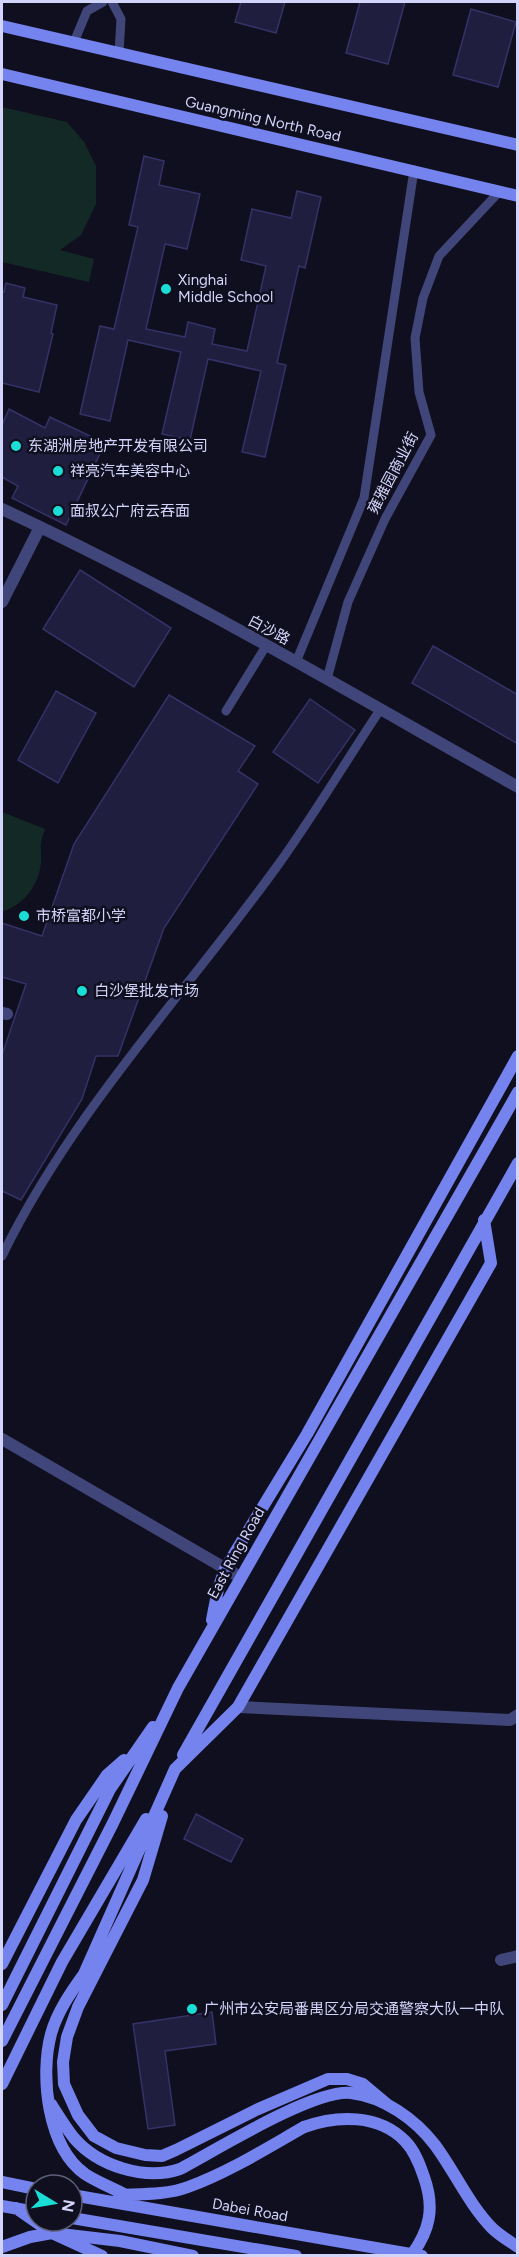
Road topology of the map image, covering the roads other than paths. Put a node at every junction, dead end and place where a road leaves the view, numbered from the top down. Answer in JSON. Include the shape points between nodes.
{"nodes":[{"id":1,"x":103,"y":2,"type":"edge"},
{"id":2,"x":112,"y":2,"type":"edge"},
{"id":3,"x":2,"y":26,"type":"edge"},
{"id":4,"x":74,"y":42,"type":"junction"},
{"id":5,"x":119,"y":53,"type":"junction"},
{"id":6,"x":2,"y":74,"type":"edge"},
{"id":7,"x":518,"y":145,"type":"edge"},
{"id":8,"x":414,"y":170,"type":"junction"},
{"id":9,"x":499,"y":192,"type":"junction"},
{"id":10,"x":518,"y":196,"type":"edge"},
{"id":11,"x":2,"y":509,"type":"edge"},
{"id":12,"x":39,"y":527,"type":"junction"},
{"id":13,"x":2,"y":602,"type":"edge"},
{"id":14,"x":266,"y":646,"type":"junction"},
{"id":15,"x":296,"y":662,"type":"junction"},
{"id":16,"x":327,"y":679,"type":"junction"},
{"id":17,"x":380,"y":710,"type":"junction"},
{"id":18,"x":226,"y":711,"type":"dead end"},
{"id":19,"x":518,"y":787,"type":"edge"},
{"id":20,"x":518,"y":1056,"type":"edge"},
{"id":21,"x":518,"y":1092,"type":"edge"},
{"id":22,"x":518,"y":1163,"type":"edge"},
{"id":23,"x":484,"y":1220,"type":"junction"},
{"id":24,"x":2,"y":1256,"type":"edge"},
{"id":25,"x":2,"y":1439,"type":"edge"},
{"id":26,"x":225,"y":1569,"type":"junction"},
{"id":27,"x":240,"y":1577,"type":"junction"},
{"id":28,"x":210,"y":1631,"type":"junction"},
{"id":29,"x":178,"y":1688,"type":"junction"},
{"id":30,"x":238,"y":1707,"type":"junction"},
{"id":31,"x":518,"y":1715,"type":"edge"},
{"id":32,"x":138,"y":1747,"type":"junction"},
{"id":33,"x":175,"y":1768,"type":"junction"},
{"id":34,"x":518,"y":1956,"type":"edge"},
{"id":35,"x":501,"y":1960,"type":"dead end"},
{"id":36,"x":2,"y":1964,"type":"edge"},
{"id":37,"x":2,"y":2005,"type":"edge"},
{"id":38,"x":2,"y":2041,"type":"edge"},
{"id":39,"x":2,"y":2084,"type":"edge"},
{"id":40,"x":47,"y":2099,"type":"junction"},
{"id":41,"x":388,"y":2105,"type":"junction"},
{"id":42,"x":2,"y":2182,"type":"edge"},
{"id":43,"x":24,"y":2186,"type":"edge"},
{"id":44,"x":126,"y":2195,"type":"junction"},
{"id":45,"x":84,"y":2196,"type":"edge"},
{"id":46,"x":84,"y":2197,"type":"edge"},
{"id":47,"x":2,"y":2206,"type":"edge"},
{"id":48,"x":16,"y":2208,"type":"junction"},
{"id":49,"x":24,"y":2210,"type":"edge"},
{"id":50,"x":24,"y":2214,"type":"edge"},
{"id":51,"x":84,"y":2220,"type":"edge"},
{"id":52,"x":52,"y":2233,"type":"junction"},
{"id":53,"x":7,"y":2244,"type":"edge"},
{"id":54,"x":518,"y":2247,"type":"edge"},
{"id":55,"x":102,"y":2256,"type":"edge"},
{"id":56,"x":194,"y":2256,"type":"edge"},
{"id":57,"x":296,"y":2256,"type":"edge"},
{"id":58,"x":411,"y":2256,"type":"edge"},
{"id":59,"x":422,"y":2256,"type":"edge"}],
"edges":[{"from":1,"to":4,"type":"lane","via":[[87,11]]},
{"from":2,"to":5,"type":"lane","via":[[121,19]]},
{"from":3,"to":4,"type":"main road"},
{"from":4,"to":5,"type":"main road"},
{"from":5,"to":7,"type":"main road"},
{"from":6,"to":8,"type":"main road","name":"Guangming North Road"},
{"from":8,"to":9,"type":"main road","name":"Guangming North Road"},
{"from":8,"to":15,"type":"lane","name":"雍雅园商业街","via":[[364,498]]},
{"from":9,"to":10,"type":"main road","name":"Guangming North Road"},
{"from":9,"to":16,"type":"lane","name":"雍雅园商业街","via":[[439,256],[423,298],[415,338],[419,392],[431,435],[385,519],[348,602]]},
{"from":11,"to":12,"type":"street","name":"白沙路"},
{"from":12,"to":13,"type":"street"},
{"from":12,"to":14,"type":"street","name":"白沙路"},
{"from":14,"to":15,"type":"street","name":"白沙路"},
{"from":14,"to":18,"type":"lane"},
{"from":15,"to":16,"type":"street","name":"白沙路"},
{"from":16,"to":17,"type":"street","name":"白沙路"},
{"from":17,"to":19,"type":"street","name":"白沙路"},
{"from":17,"to":24,"type":"lane","via":[[278,864],[57,1157]]},
{"from":20,"to":26,"type":"main road","via":[[307,1434]]},
{"from":21,"to":27,"type":"main road","name":"East Ring Road"},
{"from":22,"to":23,"type":"main road"},
{"from":23,"to":30,"type":"main road","via":[[491,1263]]},
{"from":23,"to":33,"type":"main road"},
{"from":25,"to":26,"type":"street"},
{"from":26,"to":27,"type":"street"},
{"from":26,"to":28,"type":"main road"},
{"from":27,"to":28,"type":"main road","name":"East Ring Road"},
{"from":28,"to":29,"type":"main road","name":"East Ring Road"},
{"from":29,"to":32,"type":"main road"},
{"from":29,"to":38,"type":"main road","name":"East Ring Road"},
{"from":30,"to":31,"type":"street","via":[[510,1720]]},
{"from":30,"to":33,"type":"main road"},
{"from":32,"to":36,"type":"main road","via":[[107,1775],[85,1804]]},
{"from":32,"to":37,"type":"main road","via":[[87,1832]]},
{"from":33,"to":39,"type":"main road","via":[[62,1962]]},
{"from":33,"to":40,"type":"main road","via":[[84,1974],[66,2000],[52,2032],[46,2061]]},
{"from":33,"to":41,"type":"main road","via":[[143,1880],[78,2007],[67,2037],[64,2084],[78,2115],[94,2136],[116,2148],[162,2156],[328,2079],[363,2084]]},
{"from":34,"to":35,"type":"street"},
{"from":40,"to":41,"type":"main road","via":[[75,2139],[96,2156],[121,2168],[150,2174],[180,2169],[317,2098],[348,2093]]},
{"from":40,"to":44,"type":"main road","via":[[63,2146],[85,2174]]},
{"from":41,"to":54,"type":"main road","via":[[415,2124],[435,2145],[474,2207],[493,2230]]},
{"from":42,"to":43,"type":"main road"},
{"from":44,"to":45,"type":"main road"},
{"from":44,"to":58,"type":"main road","bridge":true,"via":[[187,2188],[304,2127],[342,2118],[364,2119],[388,2128],[405,2141],[418,2160],[429,2191],[430,2220]]},
{"from":46,"to":59,"type":"main road","name":"Dabei Road"},
{"from":47,"to":48,"type":"main road"},
{"from":48,"to":49,"type":"main road"},
{"from":48,"to":50,"type":"main road"},
{"from":51,"to":57,"type":"main road"},
{"from":52,"to":53,"type":"main road"},
{"from":52,"to":55,"type":"main road"},
{"from":52,"to":56,"type":"main road"}]}
